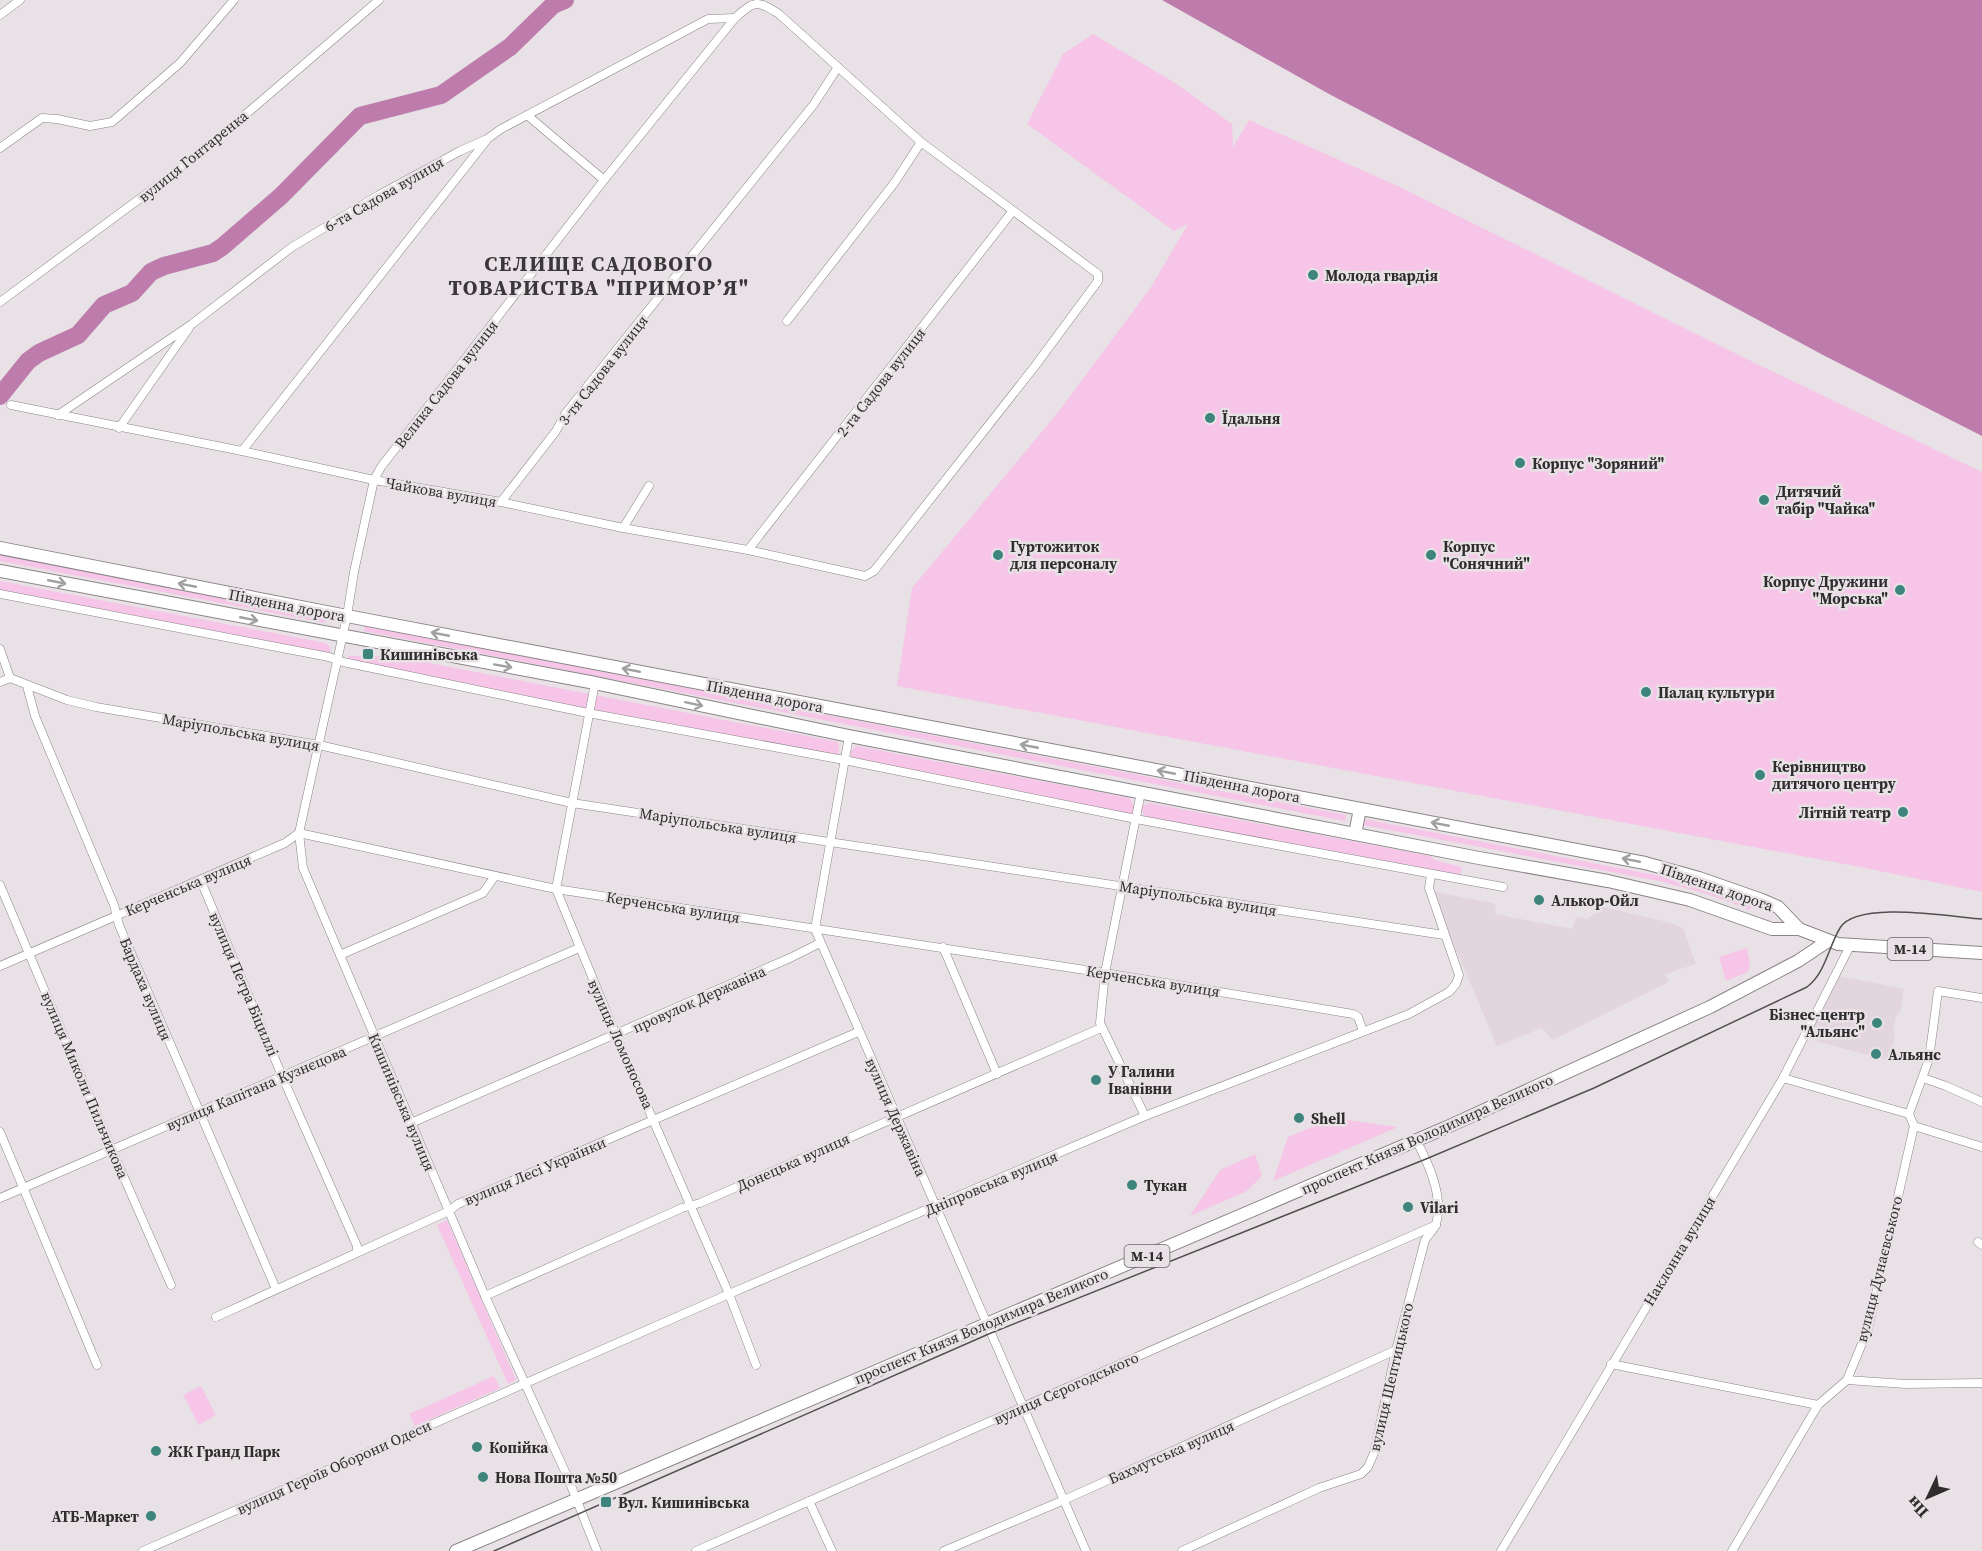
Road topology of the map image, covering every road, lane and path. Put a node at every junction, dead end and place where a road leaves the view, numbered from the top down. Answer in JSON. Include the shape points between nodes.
{"nodes":[{"id":1,"x":20,"y":0,"type":"edge"},
{"id":2,"x":234,"y":0,"type":"edge"},
{"id":3,"x":379,"y":0,"type":"edge"},
{"id":4,"x":759,"y":1,"type":"edge"},
{"id":5,"x":0,"y":15,"type":"edge"},
{"id":6,"x":735,"y":18,"type":"junction"},
{"id":7,"x":838,"y":67,"type":"junction"},
{"id":8,"x":527,"y":115,"type":"junction"},
{"id":9,"x":487,"y":139,"type":"junction"},
{"id":10,"x":921,"y":142,"type":"junction"},
{"id":11,"x":0,"y":148,"type":"edge"},
{"id":12,"x":604,"y":180,"type":"junction"},
{"id":13,"x":1012,"y":212,"type":"junction"},
{"id":14,"x":0,"y":302,"type":"edge"},
{"id":15,"x":787,"y":321,"type":"dead end"},
{"id":16,"x":192,"y":324,"type":"junction"},
{"id":17,"x":11,"y":405,"type":"dead end"},
{"id":18,"x":58,"y":415,"type":"junction"},
{"id":19,"x":119,"y":428,"type":"junction"},
{"id":20,"x":242,"y":451,"type":"junction"},
{"id":21,"x":374,"y":480,"type":"junction"},
{"id":22,"x":649,"y":486,"type":"dead end"},
{"id":23,"x":501,"y":502,"type":"junction"},
{"id":24,"x":622,"y":528,"type":"junction"},
{"id":25,"x":0,"y":548,"type":"edge"},
{"id":26,"x":748,"y":550,"type":"junction"},
{"id":27,"x":0,"y":572,"type":"edge"},
{"id":28,"x":0,"y":594,"type":"edge"},
{"id":29,"x":347,"y":616,"type":"junction"},
{"id":30,"x":342,"y":637,"type":"junction"},
{"id":31,"x":0,"y":649,"type":"edge"},
{"id":32,"x":337,"y":660,"type":"junction"},
{"id":33,"x":10,"y":678,"type":"junction"},
{"id":34,"x":0,"y":682,"type":"edge"},
{"id":35,"x":595,"y":683,"type":"junction"},
{"id":36,"x":27,"y":686,"type":"junction"},
{"id":37,"x":588,"y":713,"type":"junction"},
{"id":38,"x":849,"y":736,"type":"junction"},
{"id":39,"x":319,"y":745,"type":"junction"},
{"id":40,"x":844,"y":760,"type":"junction"},
{"id":41,"x":1141,"y":792,"type":"junction"},
{"id":42,"x":572,"y":803,"type":"junction"},
{"id":43,"x":1360,"y":809,"type":"junction"},
{"id":44,"x":1136,"y":819,"type":"junction"},
{"id":45,"x":299,"y":833,"type":"junction"},
{"id":46,"x":1355,"y":834,"type":"junction"},
{"id":47,"x":830,"y":842,"type":"junction"},
{"id":48,"x":1431,"y":874,"type":"junction"},
{"id":49,"x":495,"y":876,"type":"junction"},
{"id":50,"x":201,"y":880,"type":"junction"},
{"id":51,"x":0,"y":885,"type":"edge"},
{"id":52,"x":1122,"y":886,"type":"junction"},
{"id":53,"x":1503,"y":887,"type":"dead end"},
{"id":54,"x":556,"y":890,"type":"junction"},
{"id":55,"x":117,"y":915,"type":"junction"},
{"id":56,"x":815,"y":929,"type":"junction"},
{"id":57,"x":1799,"y":929,"type":"junction"},
{"id":58,"x":1444,"y":935,"type":"junction"},
{"id":59,"x":1828,"y":941,"type":"junction"},
{"id":60,"x":820,"y":943,"type":"junction"},
{"id":61,"x":1850,"y":946,"type":"junction"},
{"id":62,"x":579,"y":948,"type":"junction"},
{"id":63,"x":943,"y":948,"type":"junction"},
{"id":64,"x":1982,"y":953,"type":"edge"},
{"id":65,"x":29,"y":954,"type":"junction"},
{"id":66,"x":340,"y":955,"type":"junction"},
{"id":67,"x":0,"y":966,"type":"edge"},
{"id":68,"x":1105,"y":973,"type":"junction"},
{"id":69,"x":1982,"y":998,"type":"edge"},
{"id":70,"x":1101,"y":1028,"type":"junction"},
{"id":71,"x":1364,"y":1031,"type":"junction"},
{"id":72,"x":858,"y":1032,"type":"junction"},
{"id":73,"x":616,"y":1035,"type":"junction"},
{"id":74,"x":374,"y":1037,"type":"junction"},
{"id":75,"x":997,"y":1074,"type":"junction"},
{"id":76,"x":282,"y":1076,"type":"junction"},
{"id":77,"x":1783,"y":1078,"type":"junction"},
{"id":78,"x":1923,"y":1078,"type":"junction"},
{"id":79,"x":1982,"y":1101,"type":"edge"},
{"id":80,"x":198,"y":1112,"type":"junction"},
{"id":81,"x":1909,"y":1114,"type":"junction"},
{"id":82,"x":1145,"y":1116,"type":"junction"},
{"id":83,"x":896,"y":1117,"type":"junction"},
{"id":84,"x":654,"y":1120,"type":"junction"},
{"id":85,"x":411,"y":1123,"type":"junction"},
{"id":86,"x":1914,"y":1126,"type":"junction"},
{"id":87,"x":0,"y":1132,"type":"edge"},
{"id":88,"x":1416,"y":1140,"type":"junction"},
{"id":89,"x":1982,"y":1147,"type":"edge"},
{"id":90,"x":112,"y":1150,"type":"junction"},
{"id":91,"x":24,"y":1188,"type":"junction"},
{"id":92,"x":0,"y":1198,"type":"edge"},
{"id":93,"x":690,"y":1206,"type":"junction"},
{"id":94,"x":936,"y":1206,"type":"junction"},
{"id":95,"x":449,"y":1212,"type":"junction"},
{"id":96,"x":1436,"y":1225,"type":"junction"},
{"id":97,"x":357,"y":1252,"type":"junction"},
{"id":98,"x":171,"y":1285,"type":"dead end"},
{"id":99,"x":276,"y":1289,"type":"junction"},
{"id":100,"x":729,"y":1294,"type":"junction"},
{"id":101,"x":485,"y":1296,"type":"junction"},
{"id":102,"x":216,"y":1317,"type":"dead end"},
{"id":103,"x":987,"y":1323,"type":"junction"},
{"id":104,"x":1396,"y":1350,"type":"junction"},
{"id":105,"x":1611,"y":1364,"type":"junction"},
{"id":106,"x":97,"y":1365,"type":"dead end"},
{"id":107,"x":756,"y":1365,"type":"dead end"},
{"id":108,"x":1847,"y":1380,"type":"junction"},
{"id":109,"x":524,"y":1383,"type":"junction"},
{"id":110,"x":1982,"y":1383,"type":"edge"},
{"id":111,"x":1818,"y":1405,"type":"junction"},
{"id":112,"x":1024,"y":1407,"type":"junction"},
{"id":113,"x":576,"y":1499,"type":"junction"},
{"id":114,"x":1064,"y":1500,"type":"junction"},
{"id":115,"x":809,"y":1501,"type":"junction"},
{"id":116,"x":143,"y":1551,"type":"edge"},
{"id":117,"x":456,"y":1551,"type":"edge"},
{"id":118,"x":597,"y":1551,"type":"edge"},
{"id":119,"x":696,"y":1551,"type":"edge"},
{"id":120,"x":832,"y":1551,"type":"edge"},
{"id":121,"x":944,"y":1551,"type":"edge"},
{"id":122,"x":1086,"y":1551,"type":"edge"},
{"id":123,"x":1182,"y":1551,"type":"edge"},
{"id":124,"x":1500,"y":1551,"type":"edge"},
{"id":125,"x":1732,"y":1551,"type":"edge"}],
"edges":[{"from":1,"to":5,"type":"street"},
{"from":2,"to":11,"type":"street","via":[[180,63],[112,122],[90,126],[42,118]]},
{"from":3,"to":14,"type":"street","name":"вулиця Гонтаренка","via":[[196,157]]},
{"from":4,"to":6,"type":"street","name":"Велика Садова вулиця"},
{"from":4,"to":7,"type":"street"},
{"from":6,"to":8,"type":"street","name":"6-та Садова вулиця","via":[[708,19]]},
{"from":6,"to":12,"type":"street","name":"Велика Садова вулиця"},
{"from":7,"to":10,"type":"street"},
{"from":7,"to":23,"type":"street","name":"3-тя Садова вулиця","via":[[814,104],[565,414]]},
{"from":8,"to":9,"type":"street","name":"6-та Садова вулиця"},
{"from":8,"to":12,"type":"street"},
{"from":9,"to":16,"type":"street","name":"6-та Садова вулиця","via":[[379,195],[291,247]]},
{"from":9,"to":20,"type":"street"},
{"from":10,"to":13,"type":"street"},
{"from":10,"to":15,"type":"street","via":[[896,182]]},
{"from":12,"to":21,"type":"street","name":"Велика Садова вулиця"},
{"from":13,"to":26,"type":"street","name":"2-га Садова вулиця"},
{"from":13,"to":26,"type":"street","name":"Чайкова вулиця","via":[[1099,278],[1035,366],[870,574]]},
{"from":16,"to":18,"type":"street","name":"6-та Садова вулиця"},
{"from":16,"to":19,"type":"street"},
{"from":17,"to":18,"type":"street","name":"Чайкова вулиця"},
{"from":18,"to":19,"type":"street","name":"Чайкова вулиця"},
{"from":19,"to":20,"type":"street","name":"Чайкова вулиця"},
{"from":20,"to":21,"type":"street","name":"Чайкова вулиця"},
{"from":21,"to":23,"type":"street","name":"Чайкова вулиця"},
{"from":21,"to":29,"type":"street","name":"Велика Садова вулиця"},
{"from":22,"to":24,"type":"street"},
{"from":23,"to":24,"type":"street","name":"Чайкова вулиця"},
{"from":24,"to":26,"type":"street","name":"Чайкова вулиця"},
{"from":29,"to":25,"type":"main road","name":"Південна дорога","one_way":true},
{"from":27,"to":30,"type":"main road","name":"Південна дорога","one_way":true},
{"from":28,"to":32,"type":"street"},
{"from":29,"to":30,"type":"street","name":"Велика Садова вулиця"},
{"from":43,"to":29,"type":"main road","name":"Південна дорога","one_way":true},
{"from":30,"to":32,"type":"street","name":"Кишинівська вулиця"},
{"from":30,"to":35,"type":"main road","name":"Південна дорога","one_way":true},
{"from":31,"to":33,"type":"street"},
{"from":32,"to":37,"type":"street"},
{"from":32,"to":39,"type":"street","name":"Кишинівська вулиця"},
{"from":33,"to":34,"type":"street"},
{"from":33,"to":36,"type":"street","name":"Маріупольська вулиця"},
{"from":35,"to":37,"type":"street"},
{"from":35,"to":38,"type":"main road","name":"Південна дорога","one_way":true},
{"from":36,"to":39,"type":"street","name":"Маріупольська вулиця","via":[[96,706]]},
{"from":36,"to":55,"type":"street","name":"Бардаха вулиця","via":[[35,716]]},
{"from":37,"to":40,"type":"street"},
{"from":37,"to":42,"type":"street"},
{"from":38,"to":40,"type":"street","name":"вулиця Державіна"},
{"from":38,"to":41,"type":"main road","name":"Південна дорога"},
{"from":39,"to":42,"type":"street","name":"Маріупольська вулиця"},
{"from":39,"to":45,"type":"street","name":"Кишинівська вулиця"},
{"from":40,"to":44,"type":"street"},
{"from":40,"to":47,"type":"street","name":"вулиця Державіна"},
{"from":41,"to":44,"type":"street"},
{"from":41,"to":46,"type":"main road","name":"Південна дорога"},
{"from":42,"to":47,"type":"street","name":"Маріупольська вулиця"},
{"from":42,"to":54,"type":"street"},
{"from":43,"to":46,"type":"main road"},
{"from":57,"to":43,"type":"main road","name":"Південна дорога","one_way":true,"via":[[1778,907],[1700,878],[1645,863]]},
{"from":44,"to":48,"type":"street"},
{"from":44,"to":52,"type":"street"},
{"from":45,"to":49,"type":"street","name":"Керченська вулиця"},
{"from":45,"to":50,"type":"street","name":"Керченська вулиця"},
{"from":45,"to":66,"type":"street","name":"Кишинівська вулиця","via":[[303,868]]},
{"from":46,"to":57,"type":"main road","name":"Південна дорога","via":[[1608,881],[1690,900],[1772,929]]},
{"from":47,"to":52,"type":"street","name":"Маріупольська вулиця"},
{"from":47,"to":56,"type":"street","name":"вулиця Державіна"},
{"from":48,"to":53,"type":"street"},
{"from":48,"to":58,"type":"street","via":[[1429,888]]},
{"from":49,"to":54,"type":"street","name":"Керченська вулиця"},
{"from":49,"to":66,"type":"street","via":[[483,893]]},
{"from":50,"to":55,"type":"street","name":"Керченська вулиця"},
{"from":50,"to":76,"type":"street","name":"вулиця Петра Біциллі"},
{"from":51,"to":65,"type":"street","name":"вулиця Миколи Пильчикова"},
{"from":52,"to":58,"type":"street","name":"Маріупольська вулиця"},
{"from":52,"to":68,"type":"street"},
{"from":54,"to":56,"type":"street","name":"Керченська вулиця"},
{"from":54,"to":62,"type":"street","name":"вулиця Ломоносова"},
{"from":55,"to":65,"type":"street","name":"Керченська вулиця"},
{"from":55,"to":80,"type":"street","name":"Бардаха вулиця"},
{"from":56,"to":60,"type":"street","name":"вулиця Державіна"},
{"from":56,"to":63,"type":"street","name":"Керченська вулиця"},
{"from":57,"to":59,"type":"main road","number":"М-14"},
{"from":58,"to":71,"type":"street","name":"Дніпровська вулиця","via":[[1458,971],[1456,984],[1417,1010]]},
{"from":59,"to":61,"type":"main road","number":"М-14"},
{"from":59,"to":88,"type":"main road","name":"проспект Князя Володимира Великого","number":"М-14","via":[[1798,961],[1710,1006]]},
{"from":60,"to":72,"type":"street","name":"вулиця Державіна"},
{"from":60,"to":73,"type":"street","name":"провулок Державіна"},
{"from":61,"to":64,"type":"main road","number":"М-14"},
{"from":61,"to":77,"type":"street","name":"Наклонна вулиця"},
{"from":62,"to":73,"type":"street","name":"вулиця Ломоносова"},
{"from":62,"to":74,"type":"street","name":"вулиця Капітана Кузнєцова"},
{"from":63,"to":68,"type":"street","name":"Керченська вулиця"},
{"from":63,"to":75,"type":"street"},
{"from":65,"to":67,"type":"street","name":"Керченська вулиця"},
{"from":65,"to":90,"type":"street","name":"вулиця Миколи Пильчикова"},
{"from":66,"to":74,"type":"street","name":"Кишинівська вулиця"},
{"from":68,"to":70,"type":"street"},
{"from":68,"to":71,"type":"street","name":"Керченська вулиця","via":[[1353,1014]]},
{"from":69,"to":78,"type":"street","via":[[1938,991]]},
{"from":70,"to":75,"type":"street","name":"Донецька вулиця"},
{"from":70,"to":82,"type":"street"},
{"from":71,"to":82,"type":"street","name":"Дніпровська вулиця"},
{"from":72,"to":83,"type":"street","name":"вулиця Державіна"},
{"from":72,"to":84,"type":"street","name":"вулиця Лесі Українки"},
{"from":73,"to":84,"type":"street","name":"вулиця Ломоносова"},
{"from":73,"to":85,"type":"street","name":"провулок Державіна"},
{"from":74,"to":76,"type":"street","name":"вулиця Капітана Кузнєцова"},
{"from":74,"to":85,"type":"street","name":"Кишинівська вулиця"},
{"from":75,"to":83,"type":"street","name":"Донецька вулиця"},
{"from":76,"to":80,"type":"street","name":"вулиця Капітана Кузнєцова"},
{"from":76,"to":97,"type":"street","name":"вулиця Петра Біциллі"},
{"from":77,"to":81,"type":"street"},
{"from":77,"to":105,"type":"street","name":"Наклонна вулиця"},
{"from":78,"to":79,"type":"street"},
{"from":78,"to":81,"type":"street"},
{"from":80,"to":90,"type":"street","name":"вулиця Капітана Кузнєцова"},
{"from":80,"to":99,"type":"street","name":"Бардаха вулиця"},
{"from":81,"to":86,"type":"street"},
{"from":82,"to":94,"type":"street","name":"Дніпровська вулиця"},
{"from":83,"to":93,"type":"street","name":"Донецька вулиця"},
{"from":83,"to":94,"type":"street","name":"вулиця Державіна"},
{"from":84,"to":93,"type":"street","name":"вулиця Ломоносова"},
{"from":84,"to":95,"type":"street","name":"вулиця Лесі Українки","via":[[458,1204]]},
{"from":85,"to":95,"type":"street","name":"Кишинівська вулиця"},
{"from":86,"to":89,"type":"street"},
{"from":86,"to":108,"type":"street","name":"вулиця Дунаєвського","via":[[1868,1329]]},
{"from":87,"to":91,"type":"street"},
{"from":88,"to":96,"type":"street","name":"вулиця Шептицького","via":[[1436,1187]]},
{"from":88,"to":103,"type":"main road","name":"проспект Князя Володимира Великого","number":"М-14"},
{"from":90,"to":91,"type":"street","name":"вулиця Капітана Кузнєцова"},
{"from":90,"to":98,"type":"street","name":"вулиця Миколи Пильчикова"},
{"from":91,"to":92,"type":"street","name":"вулиця Капітана Кузнєцова"},
{"from":91,"to":106,"type":"street"},
{"from":93,"to":100,"type":"street","name":"вулиця Ломоносова"},
{"from":93,"to":101,"type":"street","name":"Донецька вулиця"},
{"from":94,"to":100,"type":"street","name":"Дніпровська вулиця"},
{"from":94,"to":103,"type":"street","name":"вулиця Державіна"},
{"from":95,"to":97,"type":"street","name":"вулиця Лесі Українки"},
{"from":95,"to":101,"type":"street","name":"Кишинівська вулиця"},
{"from":96,"to":104,"type":"street","name":"вулиця Шептицького","via":[[1425,1240]]},
{"from":96,"to":112,"type":"street","name":"вулиця Сєрогодського"},
{"from":97,"to":99,"type":"street","name":"вулиця Лесі Українки"},
{"from":99,"to":102,"type":"street","name":"вулиця Лесі Українки"},
{"from":100,"to":107,"type":"street","name":"вулиця Ломоносова"},
{"from":100,"to":109,"type":"street","name":"Дніпровська вулиця"},
{"from":101,"to":109,"type":"street","name":"Кишинівська вулиця"},
{"from":103,"to":112,"type":"street","name":"вулиця Державіна"},
{"from":103,"to":113,"type":"main road","name":"проспект Князя Володимира Великого","number":"М-14"},
{"from":104,"to":114,"type":"street","name":"Бахмутська вулиця"},
{"from":104,"to":123,"type":"street","name":"вулиця Шептицького","via":[[1374,1453],[1366,1471],[1319,1488]]},
{"from":105,"to":111,"type":"street"},
{"from":105,"to":124,"type":"street","name":"Наклонна вулиця"},
{"from":108,"to":110,"type":"street"},
{"from":108,"to":111,"type":"street","name":"вулиця Дунаєвського"},
{"from":109,"to":113,"type":"street","name":"Кишинівська вулиця"},
{"from":109,"to":116,"type":"street","name":"вулиця Героїв Оборони Одеси"},
{"from":111,"to":125,"type":"street","name":"вулиця Дунаєвського"},
{"from":112,"to":114,"type":"street","name":"вулиця Державіна"},
{"from":112,"to":115,"type":"street","name":"вулиця Сєрогодського"},
{"from":113,"to":117,"type":"main road","name":"проспект Князя Володимира Великого","number":"М-14"},
{"from":113,"to":118,"type":"street","name":"Кишинівська вулиця"},
{"from":114,"to":121,"type":"street","name":"Бахмутська вулиця"},
{"from":114,"to":122,"type":"street","name":"вулиця Державіна"},
{"from":115,"to":119,"type":"street","name":"вулиця Сєрогодського"},
{"from":115,"to":120,"type":"street"}]}
